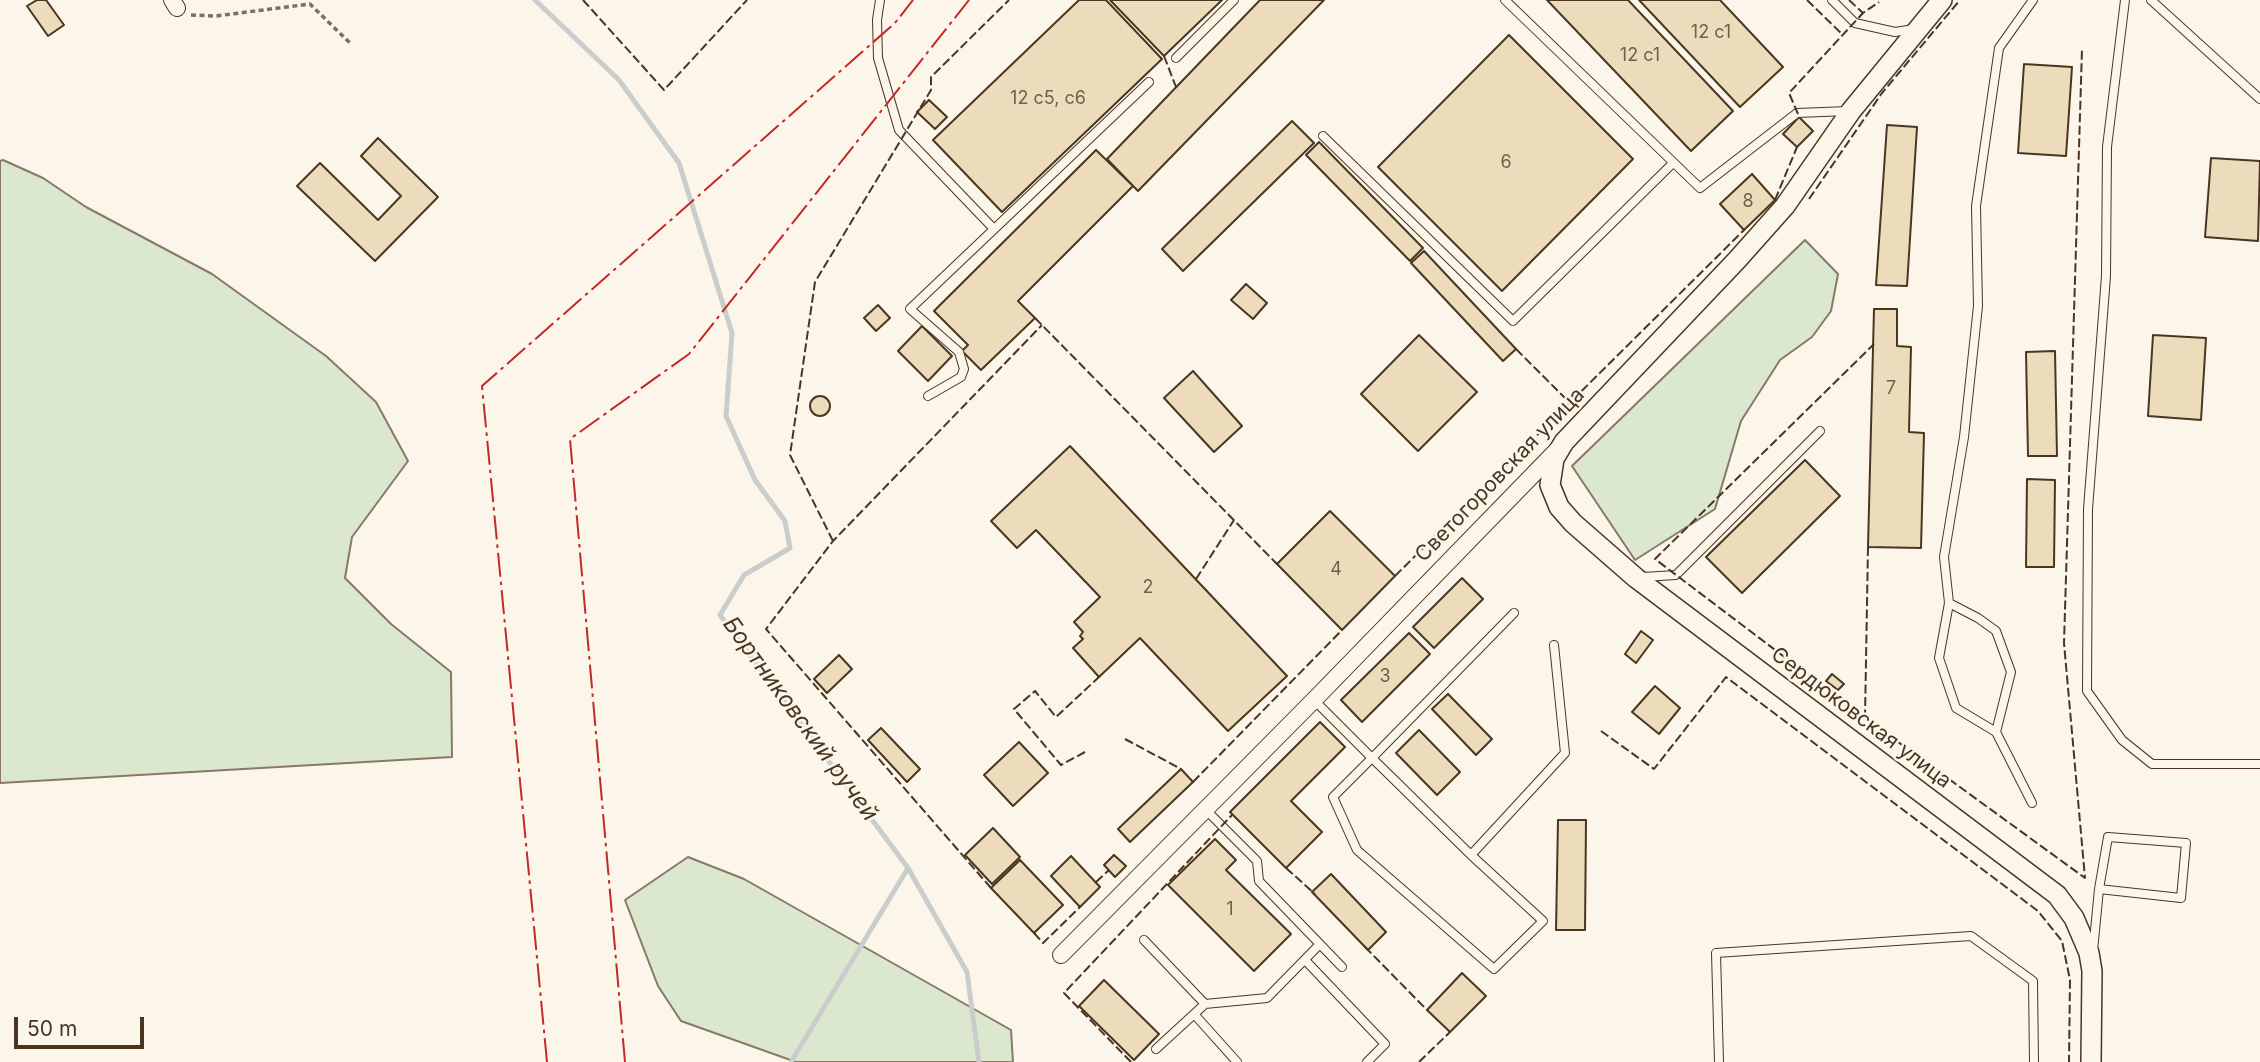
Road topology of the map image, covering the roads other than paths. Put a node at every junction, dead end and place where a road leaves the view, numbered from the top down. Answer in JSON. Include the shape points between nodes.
{"nodes":[{"id":1,"x":880,"y":0,"type":"edge"},
{"id":2,"x":1234,"y":0,"type":"edge"},
{"id":3,"x":1505,"y":0,"type":"edge"},
{"id":4,"x":1832,"y":0,"type":"edge"},
{"id":5,"x":1942,"y":0,"type":"edge"},
{"id":6,"x":2033,"y":0,"type":"edge"},
{"id":7,"x":2125,"y":0,"type":"edge"},
{"id":8,"x":2151,"y":0,"type":"edge"},
{"id":9,"x":1917,"y":29,"type":"junction"},
{"id":10,"x":1176,"y":58,"type":"dead end"},
{"id":11,"x":1149,"y":82,"type":"dead end"},
{"id":12,"x":2260,"y":99,"type":"edge"},
{"id":13,"x":1851,"y":111,"type":"junction"},
{"id":14,"x":1323,"y":136,"type":"dead end"},
{"id":15,"x":1672,"y":163,"type":"junction"},
{"id":16,"x":993,"y":228,"type":"junction"},
{"id":17,"x":928,"y":396,"type":"dead end"},
{"id":18,"x":1821,"y":431,"type":"dead end"},
{"id":19,"x":1564,"y":442,"type":"junction"},
{"id":20,"x":1636,"y":578,"type":"junction"},
{"id":21,"x":1949,"y":603,"type":"junction"},
{"id":22,"x":1514,"y":613,"type":"dead end"},
{"id":23,"x":1553,"y":645,"type":"dead end"},
{"id":24,"x":1314,"y":700,"type":"junction"},
{"id":25,"x":1996,"y":732,"type":"junction"},
{"id":26,"x":1372,"y":758,"type":"junction"},
{"id":27,"x":2260,"y":764,"type":"edge"},
{"id":28,"x":2032,"y":803,"type":"dead end"},
{"id":29,"x":1205,"y":809,"type":"junction"},
{"id":30,"x":1471,"y":855,"type":"junction"},
{"id":31,"x":2098,"y":889,"type":"junction"},
{"id":32,"x":1144,"y":940,"type":"dead end"},
{"id":33,"x":1320,"y":944,"type":"junction"},
{"id":34,"x":1061,"y":955,"type":"dead end"},
{"id":35,"x":1305,"y":960,"type":"junction"},
{"id":36,"x":1342,"y":967,"type":"dead end"},
{"id":37,"x":2092,"y":971,"type":"junction"},
{"id":38,"x":1205,"y":1004,"type":"junction"},
{"id":39,"x":1194,"y":1014,"type":"junction"},
{"id":40,"x":1156,"y":1049,"type":"dead end"},
{"id":41,"x":1237,"y":1062,"type":"edge"},
{"id":42,"x":1367,"y":1062,"type":"edge"},
{"id":43,"x":1719,"y":1062,"type":"edge"},
{"id":44,"x":2034,"y":1062,"type":"edge"},
{"id":45,"x":2091,"y":1062,"type":"edge"}],
"edges":[{"from":1,"to":16,"type":"lane","via":[[878,58],[899,130]]},
{"from":2,"to":10,"type":"lane"},
{"from":3,"to":15,"type":"lane"},
{"from":4,"to":9,"type":"lane","via":[[1855,23],[1895,32]]},
{"from":5,"to":9,"type":"street","name":"Светогоровская улица"},
{"from":6,"to":21,"type":"lane","via":[[1999,48],[1976,206],[1978,306],[1964,437],[1944,557]]},
{"from":7,"to":27,"type":"lane","via":[[2107,147],[2106,276],[2088,509],[2087,691],[2122,740],[2152,764]]},
{"from":8,"to":12,"type":"lane"},
{"from":9,"to":13,"type":"street","name":"Светогоровская улица"},
{"from":11,"to":16,"type":"lane"},
{"from":13,"to":15,"type":"lane","via":[[1797,113],[1700,188]]},
{"from":13,"to":19,"type":"street","name":"Светогоровская улица","via":[[1785,206]]},
{"from":14,"to":15,"type":"lane","via":[[1513,321]]},
{"from":16,"to":17,"type":"lane","via":[[910,309],[959,352],[964,369],[961,377]]},
{"from":18,"to":20,"type":"lane","via":[[1676,575]]},
{"from":19,"to":20,"type":"street","name":"Сердюковская улица","via":[[1551,472],[1550,485],[1559,507]]},
{"from":19,"to":24,"type":"street","name":"Светогоровская улица"},
{"from":20,"to":37,"type":"street","name":"Сердюковская улица","via":[[2057,895],[2083,935]]},
{"from":21,"to":25,"type":"lane","via":[[1939,658],[1956,708]]},
{"from":21,"to":25,"type":"lane","via":[[1996,631],[2011,672]]},
{"from":22,"to":26,"type":"lane"},
{"from":23,"to":30,"type":"lane","via":[[1565,753]]},
{"from":24,"to":26,"type":"lane"},
{"from":24,"to":29,"type":"street","name":"Светогоровская улица"},
{"from":25,"to":28,"type":"lane"},
{"from":26,"to":30,"type":"lane"},
{"from":26,"to":30,"type":"lane","via":[[1333,797],[1357,850],[1494,969],[1543,921]]},
{"from":29,"to":33,"type":"lane","via":[[1257,861],[1259,881]]},
{"from":29,"to":34,"type":"street","name":"Светогоровская улица"},
{"from":31,"to":31,"type":"lane","via":[[2108,837],[2186,843],[2181,898]]},
{"from":31,"to":37,"type":"lane"},
{"from":32,"to":38,"type":"lane"},
{"from":33,"to":35,"type":"lane"},
{"from":33,"to":36,"type":"lane"},
{"from":35,"to":38,"type":"lane","via":[[1266,998]]},
{"from":35,"to":42,"type":"lane","via":[[1385,1044]]},
{"from":37,"to":45,"type":"street","name":"Сердюковская улица"},
{"from":38,"to":39,"type":"lane"},
{"from":39,"to":40,"type":"lane"},
{"from":39,"to":41,"type":"lane"},
{"from":43,"to":44,"type":"lane","via":[[1716,953],[1971,936],[2033,981]]}]}
